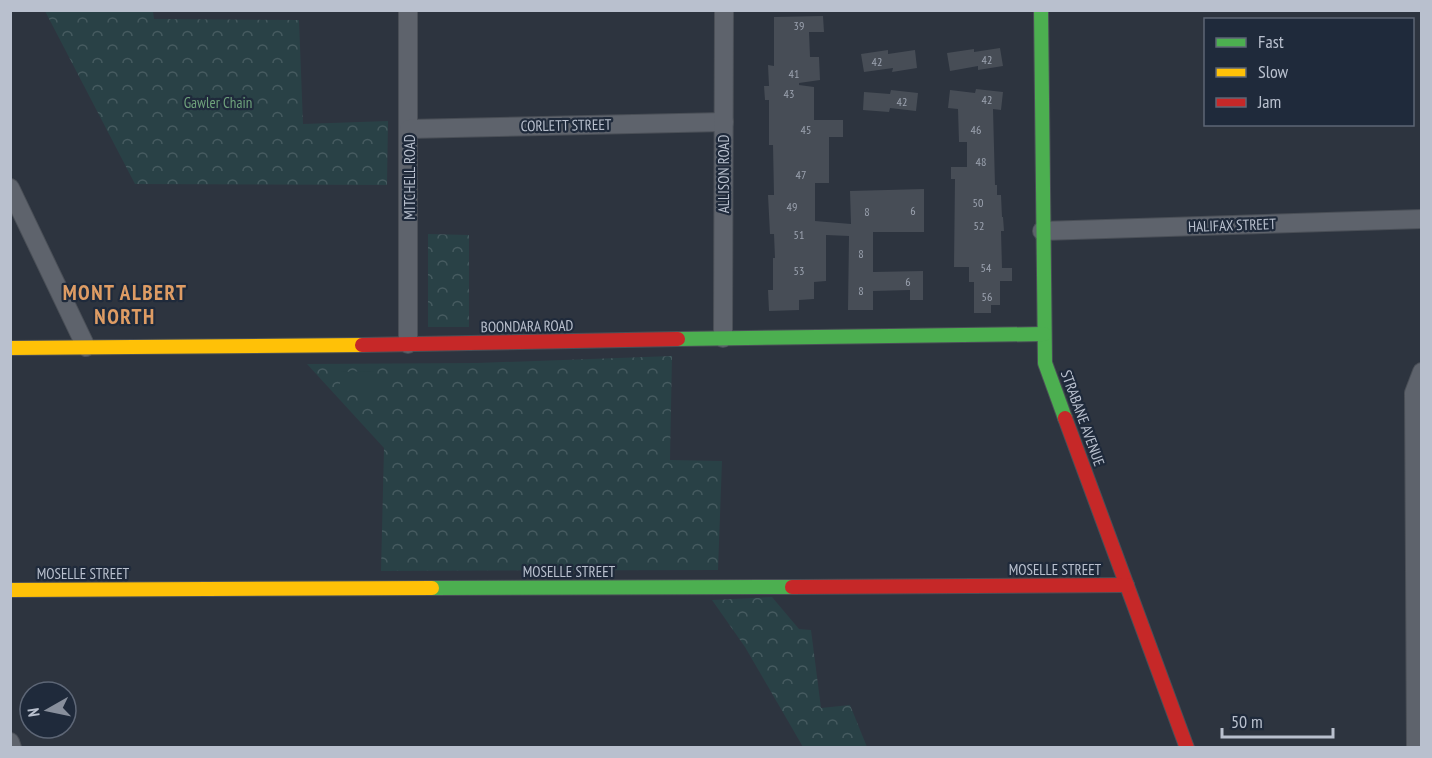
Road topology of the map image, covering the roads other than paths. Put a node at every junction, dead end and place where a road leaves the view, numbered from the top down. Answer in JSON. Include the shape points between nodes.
{"nodes":[{"id":1,"x":408,"y":10,"type":"edge"},
{"id":2,"x":724,"y":10,"type":"edge"},
{"id":3,"x":1041,"y":10,"type":"edge"},
{"id":4,"x":724,"y":122,"type":"junction"},
{"id":5,"x":409,"y":129,"type":"junction"},
{"id":6,"x":10,"y":188,"type":"edge"},
{"id":7,"x":1422,"y":219,"type":"edge"},
{"id":8,"x":1042,"y":231,"type":"junction"},
{"id":9,"x":1044,"y":334,"type":"junction"},
{"id":10,"x":723,"y":338,"type":"junction"},
{"id":11,"x":408,"y":344,"type":"junction"},
{"id":12,"x":87,"y":347,"type":"junction"},
{"id":13,"x":10,"y":348,"type":"edge"},
{"id":14,"x":1422,"y":372,"type":"edge"},
{"id":15,"x":1418,"y":584,"type":"edge"},
{"id":16,"x":1127,"y":585,"type":"junction"},
{"id":17,"x":10,"y":590,"type":"edge"},
{"id":18,"x":10,"y":742,"type":"edge"},
{"id":19,"x":12,"y":747,"type":"edge"},
{"id":20,"x":1187,"y":747,"type":"edge"},
{"id":21,"x":1416,"y":747,"type":"edge"}],
"edges":[{"from":1,"to":5,"type":"street","name":"MITCHELL ROAD"},
{"from":2,"to":4,"type":"street","name":"ALLISON ROAD"},
{"from":3,"to":8,"type":"street","name":"STRABANE AVENUE"},
{"from":4,"to":5,"type":"street","name":"CORLETT STREET"},
{"from":4,"to":10,"type":"street","name":"ALLISON ROAD"},
{"from":5,"to":11,"type":"street","name":"MITCHELL ROAD"},
{"from":6,"to":12,"type":"street"},
{"from":7,"to":8,"type":"street","name":"HALIFAX STREET"},
{"from":8,"to":9,"type":"street","name":"STRABANE AVENUE"},
{"from":9,"to":10,"type":"street","name":"BOONDARA ROAD"},
{"from":9,"to":16,"type":"street","name":"STRABANE AVENUE","via":[[1045,363]]},
{"from":10,"to":11,"type":"street","name":"BOONDARA ROAD"},
{"from":11,"to":12,"type":"street","name":"BOONDARA ROAD"},
{"from":12,"to":13,"type":"street","name":"BOONDARA ROAD"},
{"from":14,"to":15,"type":"street","via":[[1414,393]]},
{"from":15,"to":21,"type":"street"},
{"from":16,"to":17,"type":"street","name":"MOSELLE STREET"},
{"from":16,"to":20,"type":"street","name":"STRABANE AVENUE"},
{"from":18,"to":19,"type":"street"}]}
